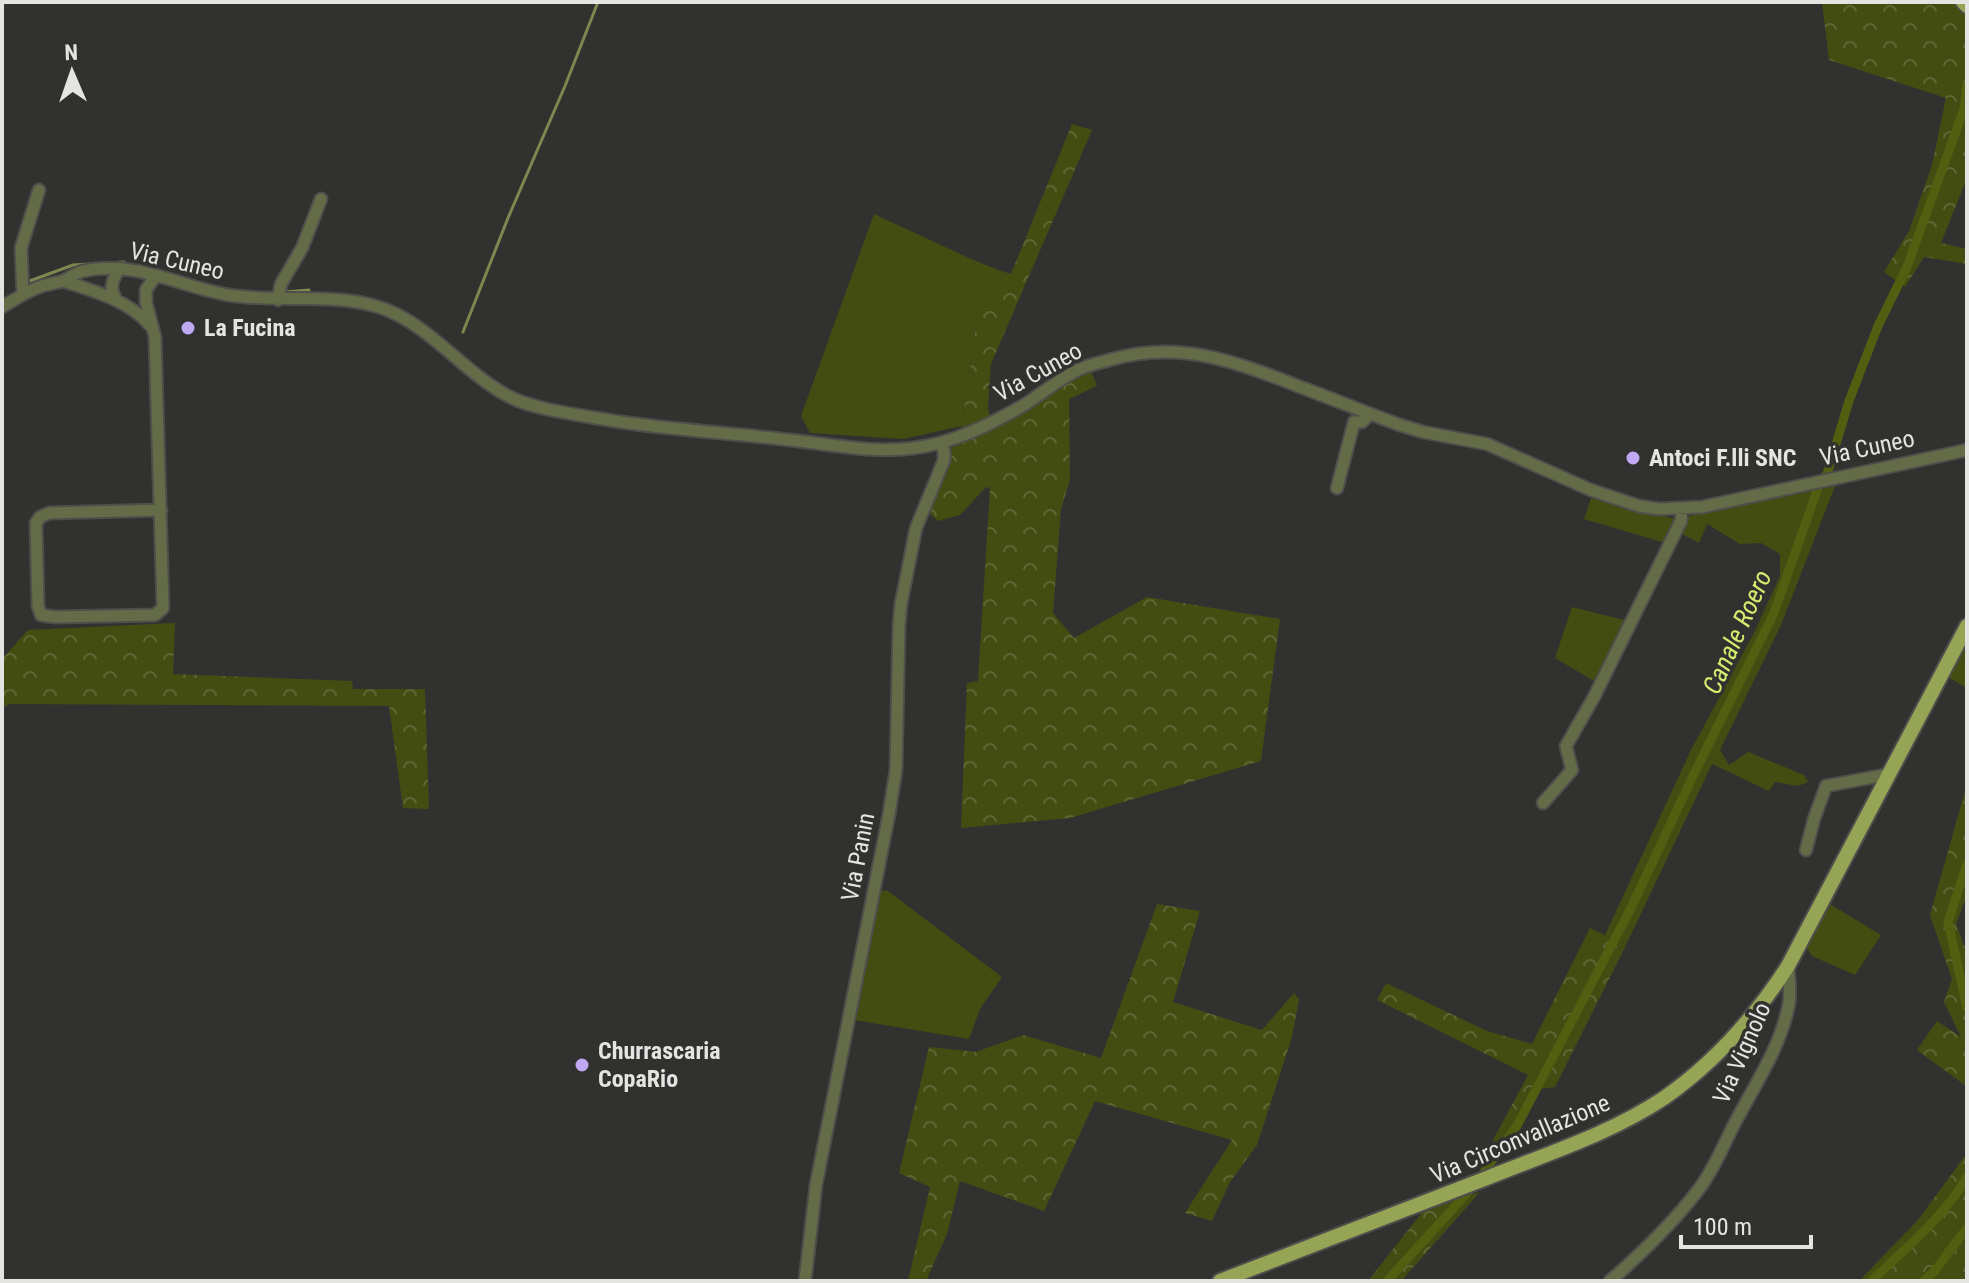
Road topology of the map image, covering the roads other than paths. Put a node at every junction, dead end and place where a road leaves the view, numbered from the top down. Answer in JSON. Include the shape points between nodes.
{"nodes":[{"id":1,"x":39,"y":190,"type":"dead end"},
{"id":2,"x":321,"y":199,"type":"dead end"},
{"id":3,"x":120,"y":268,"type":"junction"},
{"id":4,"x":156,"y":275,"type":"junction"},
{"id":5,"x":63,"y":281,"type":"junction"},
{"id":6,"x":23,"y":294,"type":"junction"},
{"id":7,"x":146,"y":294,"type":"junction"},
{"id":8,"x":278,"y":300,"type":"junction"},
{"id":9,"x":120,"y":302,"type":"junction"},
{"id":10,"x":2,"y":307,"type":"edge"},
{"id":11,"x":151,"y":325,"type":"junction"},
{"id":12,"x":1349,"y":406,"type":"junction"},
{"id":13,"x":1370,"y":414,"type":"junction"},
{"id":14,"x":1354,"y":422,"type":"junction"},
{"id":15,"x":941,"y":443,"type":"junction"},
{"id":16,"x":1967,"y":450,"type":"edge"},
{"id":17,"x":1337,"y":488,"type":"dead end"},
{"id":18,"x":1682,"y":508,"type":"junction"},
{"id":19,"x":161,"y":510,"type":"junction"},
{"id":20,"x":1967,"y":626,"type":"edge"},
{"id":21,"x":1890,"y":774,"type":"junction"},
{"id":22,"x":1543,"y":803,"type":"dead end"},
{"id":23,"x":1806,"y":850,"type":"dead end"},
{"id":24,"x":1788,"y":966,"type":"junction"},
{"id":25,"x":805,"y":1281,"type":"edge"},
{"id":26,"x":1220,"y":1281,"type":"edge"},
{"id":27,"x":1610,"y":1281,"type":"edge"}],
"edges":[{"from":1,"to":6,"type":"street","via":[[21,248]]},
{"from":2,"to":8,"type":"street"},
{"from":3,"to":4,"type":"street","name":"Via Cuneo"},
{"from":3,"to":5,"type":"street","name":"Via Cuneo","via":[[79,271]]},
{"from":3,"to":9,"type":"street","via":[[111,292]]},
{"from":4,"to":7,"type":"street"},
{"from":4,"to":8,"type":"street","name":"Via Cuneo","via":[[202,290]]},
{"from":5,"to":6,"type":"street","name":"Via Cuneo"},
{"from":5,"to":9,"type":"street"},
{"from":6,"to":10,"type":"street","name":"Via Cuneo"},
{"from":7,"to":9,"type":"street"},
{"from":7,"to":11,"type":"street"},
{"from":8,"to":15,"type":"street","name":"Via Cuneo","via":[[346,301],[395,313],[511,398],[551,409],[869,448]]},
{"from":9,"to":11,"type":"street"},
{"from":11,"to":19,"type":"street"},
{"from":12,"to":13,"type":"street","name":"Via Cuneo"},
{"from":12,"to":14,"type":"street"},
{"from":12,"to":15,"type":"street","name":"Via Cuneo","via":[[1208,355],[1154,352],[1082,368],[991,423]]},
{"from":13,"to":14,"type":"street"},
{"from":13,"to":18,"type":"street","name":"Via Cuneo","via":[[1423,432],[1487,444],[1639,506]]},
{"from":14,"to":17,"type":"street"},
{"from":15,"to":25,"type":"street","name":"Via Panin","via":[[944,460],[916,528],[901,604],[896,770],[816,1185]]},
{"from":16,"to":18,"type":"street","name":"Via Cuneo"},
{"from":18,"to":22,"type":"street","via":[[1681,521],[1566,746],[1572,770]]},
{"from":19,"to":19,"type":"street","via":[[159,612],[41,615],[36,523],[40,517]]},
{"from":20,"to":21,"type":"main road","name":"Via Vignolo"},
{"from":21,"to":23,"type":"street","via":[[1826,786]]},
{"from":21,"to":24,"type":"main road","name":"Via Vignolo"},
{"from":24,"to":26,"type":"main road","name":"Via Circonvallazione","via":[[1760,1007],[1716,1055],[1635,1115],[1576,1143]]},
{"from":24,"to":27,"type":"street","name":"Via Vignolo","via":[[1789,1005],[1779,1033],[1712,1168],[1685,1207]]}]}
